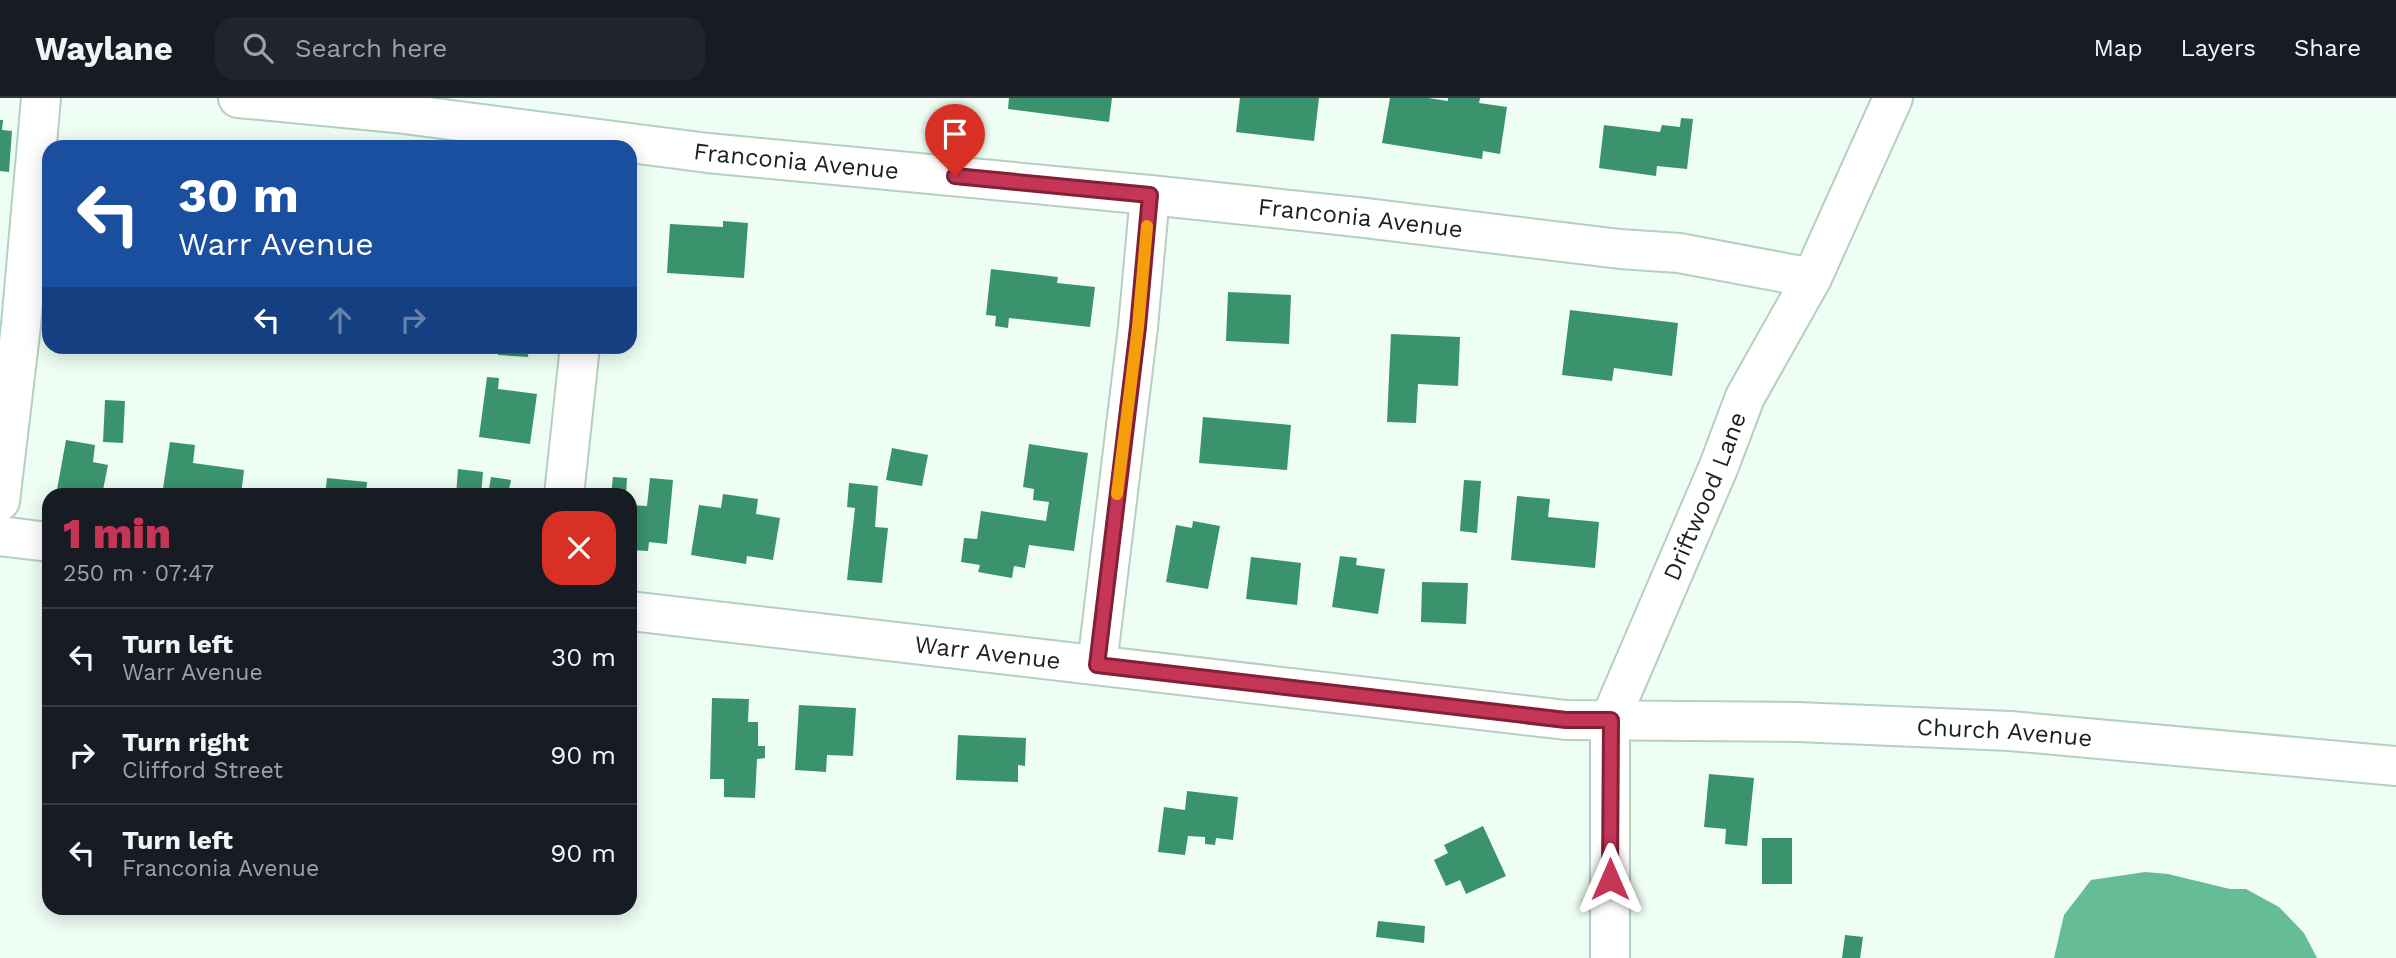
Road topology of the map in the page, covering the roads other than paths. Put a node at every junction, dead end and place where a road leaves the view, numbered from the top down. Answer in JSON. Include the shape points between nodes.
{"nodes":[{"id":1,"x":41,"y":98,"type":"edge"},
{"id":2,"x":239,"y":98,"type":"edge"},
{"id":3,"x":1893,"y":98,"type":"edge"},
{"id":4,"x":578,"y":140,"type":"edge"},
{"id":5,"x":637,"y":147,"type":"edge"},
{"id":6,"x":1150,"y":195,"type":"junction"},
{"id":7,"x":1812,"y":278,"type":"junction"},
{"id":8,"x":579,"y":354,"type":"edge"},
{"id":9,"x":566,"y":488,"type":"edge"},
{"id":10,"x":0,"y":501,"type":"edge"},
{"id":11,"x":0,"y":536,"type":"edge"},
{"id":12,"x":42,"y":541,"type":"edge"},
{"id":13,"x":637,"y":612,"type":"edge"},
{"id":14,"x":1097,"y":665,"type":"junction"},
{"id":15,"x":1611,"y":720,"type":"junction"},
{"id":16,"x":2396,"y":766,"type":"edge"},
{"id":17,"x":1610,"y":958,"type":"edge"}],
"edges":[{"from":1,"to":10,"type":"street"},
{"from":2,"to":4,"type":"street","name":"Franconia Avenue","via":[[396,113]]},
{"from":3,"to":7,"type":"street","name":"Driftwood Lane"},
{"from":5,"to":6,"type":"street","name":"Franconia Avenue"},
{"from":6,"to":7,"type":"street","name":"Franconia Avenue","via":[[1679,253]]},
{"from":6,"to":14,"type":"street"},
{"from":7,"to":15,"type":"street","name":"Driftwood Lane","via":[[1745,397]]},
{"from":8,"to":9,"type":"street"},
{"from":11,"to":12,"type":"street"},
{"from":13,"to":14,"type":"street","name":"Warr Avenue"},
{"from":14,"to":15,"type":"street","name":"Warr Avenue","via":[[1566,720]]},
{"from":15,"to":16,"type":"street","name":"Church Avenue","via":[[2010,731]]},
{"from":15,"to":17,"type":"street"}]}
